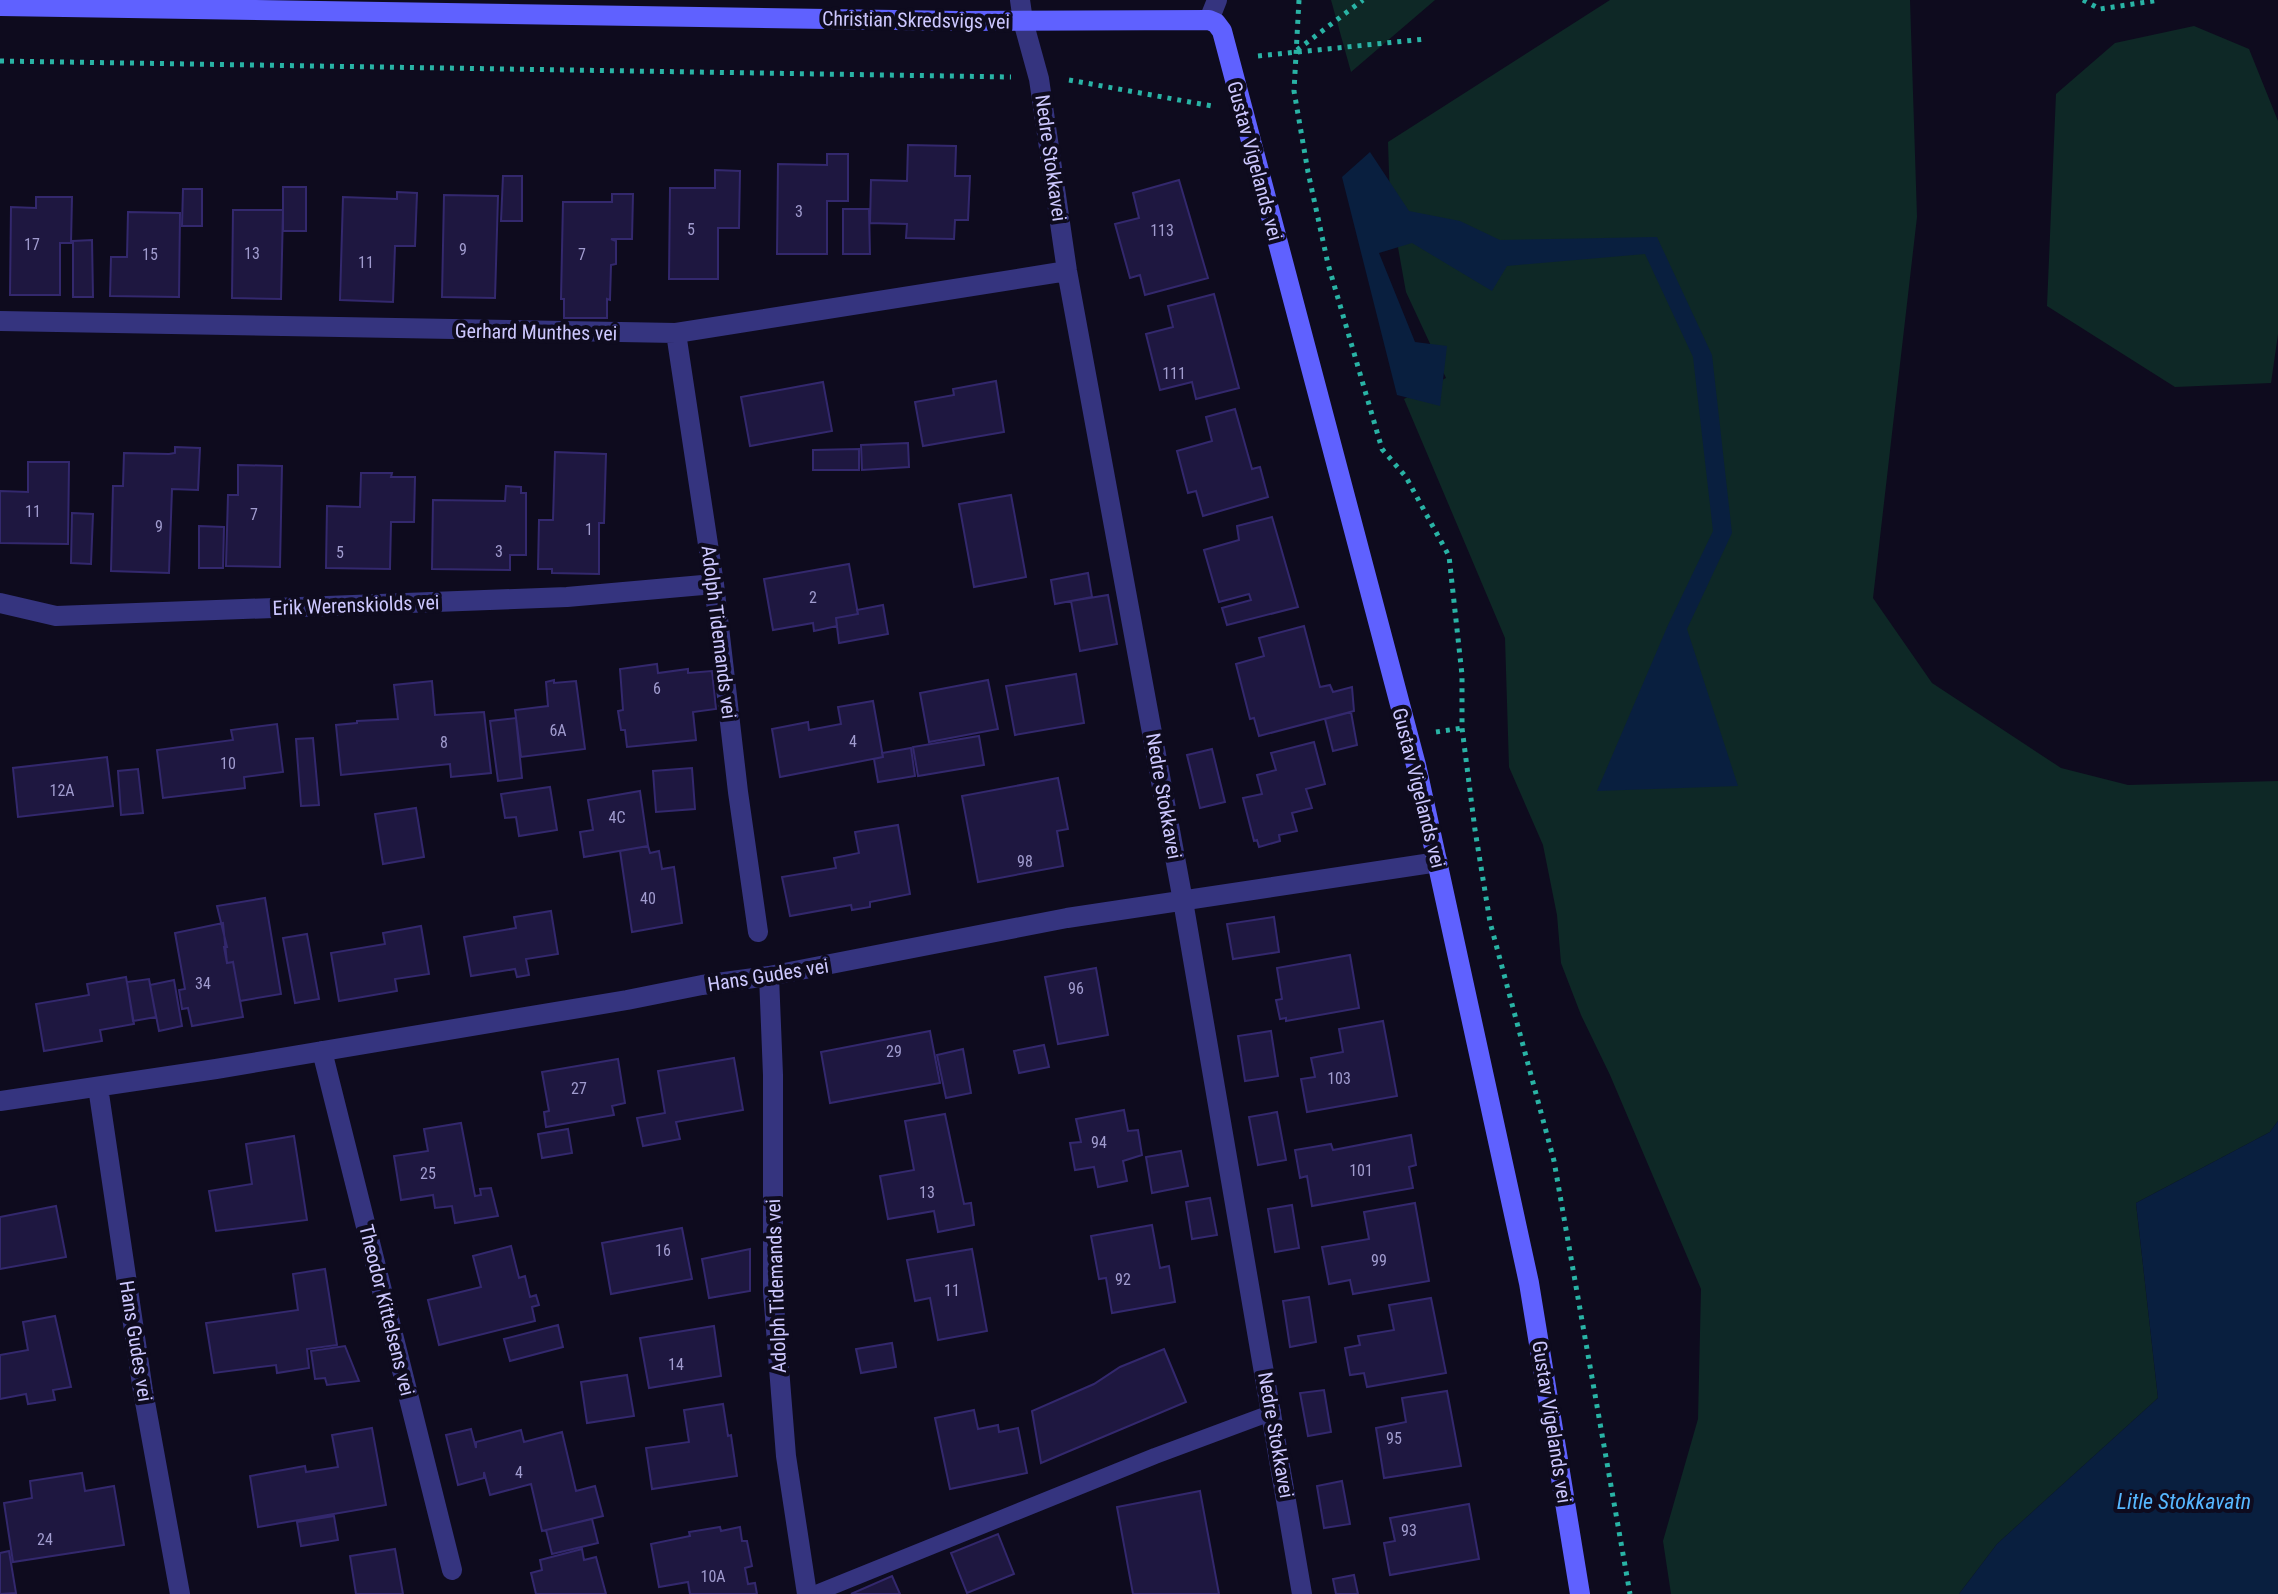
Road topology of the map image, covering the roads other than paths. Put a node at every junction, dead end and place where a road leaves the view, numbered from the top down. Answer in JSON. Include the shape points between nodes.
{"nodes":[{"id":1,"x":1217,"y":0,"type":"edge"},
{"id":2,"x":0,"y":6,"type":"edge"},
{"id":3,"x":1021,"y":10,"type":"edge"},
{"id":4,"x":1209,"y":20,"type":"junction"},
{"id":5,"x":1067,"y":271,"type":"junction"},
{"id":6,"x":2,"y":324,"type":"edge"},
{"id":7,"x":676,"y":333,"type":"junction"},
{"id":8,"x":714,"y":584,"type":"junction"},
{"id":9,"x":0,"y":603,"type":"edge"},
{"id":10,"x":1438,"y":862,"type":"junction"},
{"id":11,"x":1183,"y":901,"type":"junction"},
{"id":12,"x":758,"y":932,"type":"dead end"},
{"id":13,"x":769,"y":976,"type":"junction"},
{"id":14,"x":322,"y":1051,"type":"junction"},
{"id":15,"x":98,"y":1087,"type":"junction"},
{"id":16,"x":0,"y":1101,"type":"edge"},
{"id":17,"x":1273,"y":1412,"type":"junction"},
{"id":18,"x":452,"y":1570,"type":"dead end"},
{"id":19,"x":180,"y":1594,"type":"edge"},
{"id":20,"x":807,"y":1594,"type":"edge"},
{"id":21,"x":814,"y":1594,"type":"edge"},
{"id":22,"x":1302,"y":1594,"type":"edge"},
{"id":23,"x":1580,"y":1594,"type":"edge"}],
"edges":[{"from":1,"to":4,"type":"street"},
{"from":2,"to":3,"type":"main road","name":"Christian Skredsvigs vei"},
{"from":3,"to":4,"type":"main road","name":"Christian Skredsvigs vei"},
{"from":3,"to":5,"type":"street","name":"Nedre Stokkavei","via":[[1039,79]]},
{"from":4,"to":10,"type":"main road","name":"Gustav Vigelands vei","via":[[1222,31]]},
{"from":5,"to":7,"type":"street","name":"Gerhard Munthes vei"},
{"from":5,"to":11,"type":"street","name":"Nedre Stokkavei"},
{"from":6,"to":7,"type":"street","name":"Gerhard Munthes vei"},
{"from":7,"to":8,"type":"street","name":"Adolph Tidemands vei"},
{"from":8,"to":9,"type":"street","name":"Erik Werenskiolds vei","via":[[567,597],[56,616]]},
{"from":8,"to":12,"type":"street","name":"Adolph Tidemands vei"},
{"from":10,"to":11,"type":"street","name":"Hans Gudes vei"},
{"from":10,"to":23,"type":"main road","name":"Gustav Vigelands vei","via":[[1529,1283]]},
{"from":11,"to":13,"type":"street","name":"Hans Gudes vei","via":[[991,931]]},
{"from":11,"to":17,"type":"street","name":"Nedre Stokkavei"},
{"from":13,"to":14,"type":"street","name":"Hans Gudes vei"},
{"from":13,"to":20,"type":"street","name":"Adolph Tidemands vei","via":[[773,1292],[786,1456]]},
{"from":14,"to":15,"type":"street","name":"Hans Gudes vei"},
{"from":14,"to":18,"type":"street","name":"Theodor Kittelsens vei"},
{"from":15,"to":16,"type":"street","name":"Hans Gudes vei"},
{"from":15,"to":19,"type":"street","name":"Hans Gudes vei","via":[[143,1391]]},
{"from":17,"to":21,"type":"lane"},
{"from":17,"to":22,"type":"street","name":"Nedre Stokkavei"}]}
